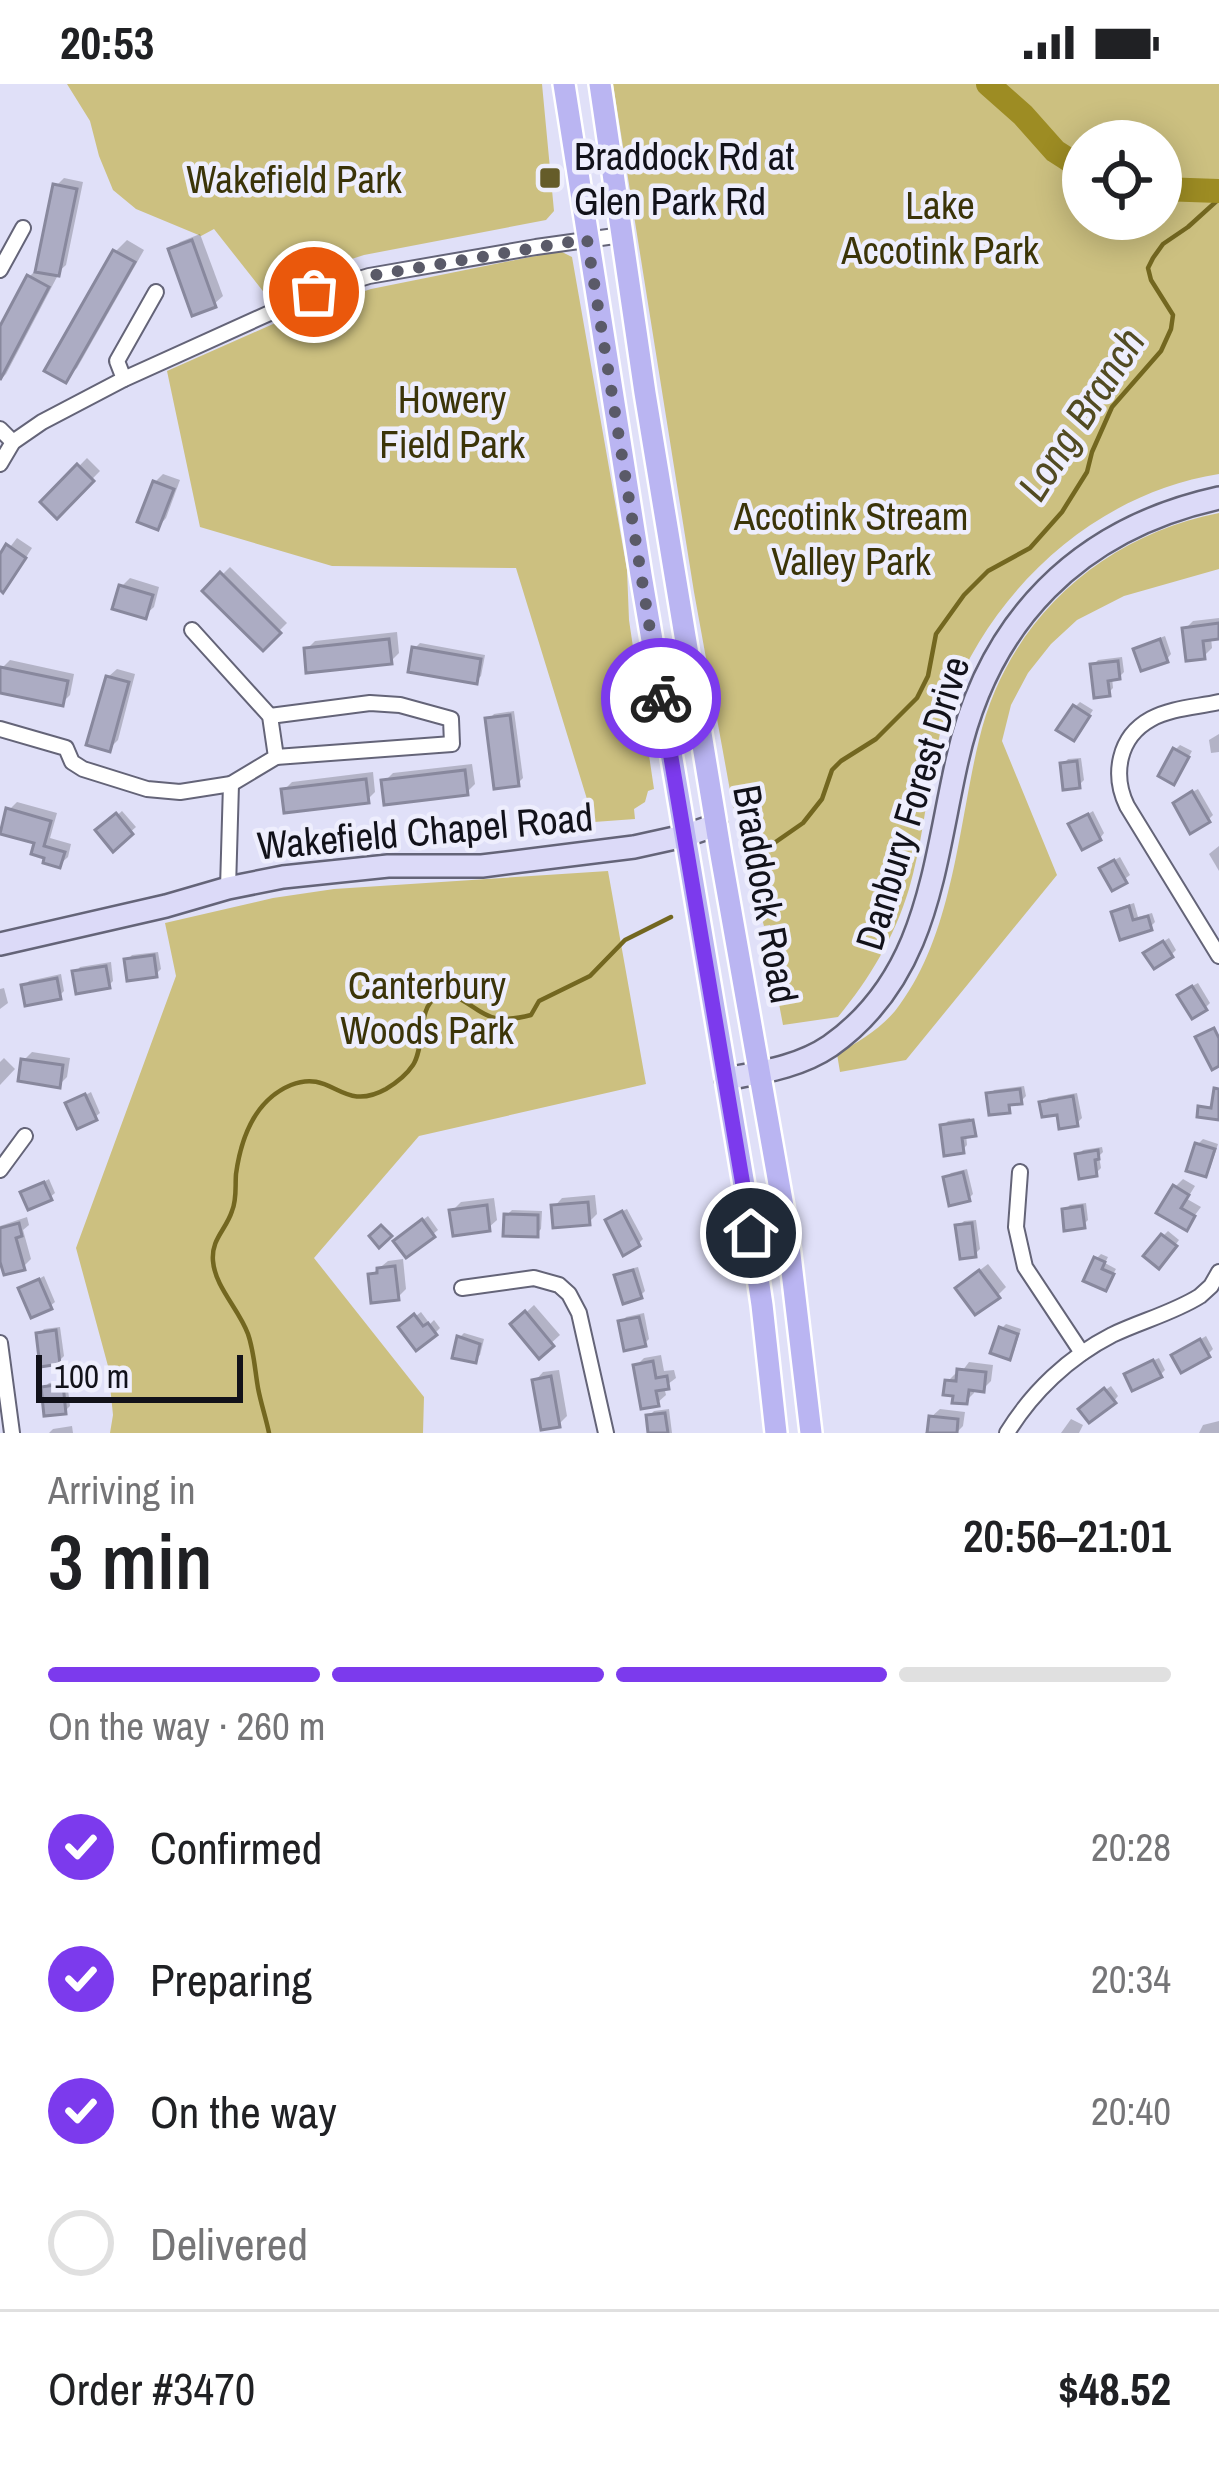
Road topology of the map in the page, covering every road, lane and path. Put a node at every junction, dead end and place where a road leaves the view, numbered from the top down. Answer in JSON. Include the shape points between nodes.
{"nodes":[{"id":1,"x":564,"y":84,"type":"edge"},
{"id":2,"x":600,"y":84,"type":"edge"},
{"id":3,"x":23,"y":228,"type":"dead end"},
{"id":4,"x":622,"y":235,"type":"junction"},
{"id":5,"x":587,"y":239,"type":"junction"},
{"id":6,"x":0,"y":270,"type":"edge"},
{"id":7,"x":156,"y":292,"type":"dead end"},
{"id":8,"x":124,"y":379,"type":"junction"},
{"id":9,"x":0,"y":429,"type":"edge"},
{"id":10,"x":13,"y":442,"type":"junction"},
{"id":11,"x":0,"y":464,"type":"edge"},
{"id":12,"x":1219,"y":499,"type":"edge"},
{"id":13,"x":192,"y":631,"type":"dead end"},
{"id":14,"x":1219,"y":702,"type":"edge"},
{"id":15,"x":270,"y":716,"type":"junction"},
{"id":16,"x":0,"y":729,"type":"edge"},
{"id":17,"x":276,"y":757,"type":"junction"},
{"id":18,"x":231,"y":784,"type":"junction"},
{"id":19,"x":716,"y":825,"type":"junction"},
{"id":20,"x":684,"y":836,"type":"junction"},
{"id":21,"x":228,"y":888,"type":"junction"},
{"id":22,"x":0,"y":944,"type":"edge"},
{"id":23,"x":1219,"y":956,"type":"edge"},
{"id":24,"x":761,"y":1072,"type":"junction"},
{"id":25,"x":726,"y":1078,"type":"junction"},
{"id":26,"x":25,"y":1136,"type":"dead end"},
{"id":27,"x":0,"y":1170,"type":"edge"},
{"id":28,"x":1020,"y":1172,"type":"dead end"},
{"id":29,"x":1219,"y":1273,"type":"edge"},
{"id":30,"x":462,"y":1288,"type":"dead end"},
{"id":31,"x":0,"y":1343,"type":"edge"},
{"id":32,"x":1082,"y":1353,"type":"junction"},
{"id":33,"x":4,"y":1394,"type":"edge"},
{"id":34,"x":12,"y":1433,"type":"edge"},
{"id":35,"x":606,"y":1433,"type":"edge"},
{"id":36,"x":776,"y":1433,"type":"edge"},
{"id":37,"x":811,"y":1433,"type":"edge"},
{"id":38,"x":1007,"y":1433,"type":"edge"}],
"edges":[{"from":1,"to":5,"type":"main road","name":"Braddock Road"},
{"from":2,"to":4,"type":"main road","name":"Braddock Road"},
{"from":3,"to":6,"type":"street"},
{"from":4,"to":5,"type":"street"},
{"from":4,"to":19,"type":"main road","name":"Braddock Road"},
{"from":5,"to":8,"type":"street","via":[[349,281]]},
{"from":5,"to":20,"type":"main road","name":"Braddock Road"},
{"from":7,"to":8,"type":"street","via":[[117,361]]},
{"from":8,"to":10,"type":"street"},
{"from":9,"to":10,"type":"street"},
{"from":10,"to":11,"type":"street"},
{"from":12,"to":24,"type":"street","name":"Danbury Forest Drive","via":[[1158,515],[1102,543],[1030,605],[977,693],[905,961],[877,1002],[830,1046]]},
{"from":13,"to":15,"type":"street"},
{"from":14,"to":23,"type":"street","via":[[1138,728],[1122,753],[1118,782]]},
{"from":15,"to":17,"type":"street"},
{"from":15,"to":17,"type":"street","via":[[370,703],[451,719],[452,744]]},
{"from":16,"to":18,"type":"street","via":[[66,748],[83,769],[148,789]]},
{"from":17,"to":18,"type":"street"},
{"from":18,"to":21,"type":"street"},
{"from":19,"to":20,"type":"street","name":"Wakefield Chapel Road"},
{"from":19,"to":24,"type":"main road","name":"Braddock Road"},
{"from":20,"to":21,"type":"street","name":"Wakefield Chapel Road","via":[[482,866],[342,869]]},
{"from":20,"to":25,"type":"main road","name":"Braddock Road"},
{"from":21,"to":22,"type":"street","name":"Wakefield Chapel Road"},
{"from":24,"to":25,"type":"street","name":"Danbury Forest Drive"},
{"from":24,"to":37,"type":"main road","name":"Braddock Road"},
{"from":25,"to":36,"type":"main road","name":"Braddock Road"},
{"from":26,"to":27,"type":"street"},
{"from":28,"to":32,"type":"street","via":[[1016,1227],[1025,1268]]},
{"from":29,"to":32,"type":"street","via":[[1188,1304]]},
{"from":30,"to":35,"type":"street","via":[[534,1278],[569,1294]]},
{"from":31,"to":33,"type":"street"},
{"from":32,"to":38,"type":"street"},
{"from":33,"to":34,"type":"street"}]}
